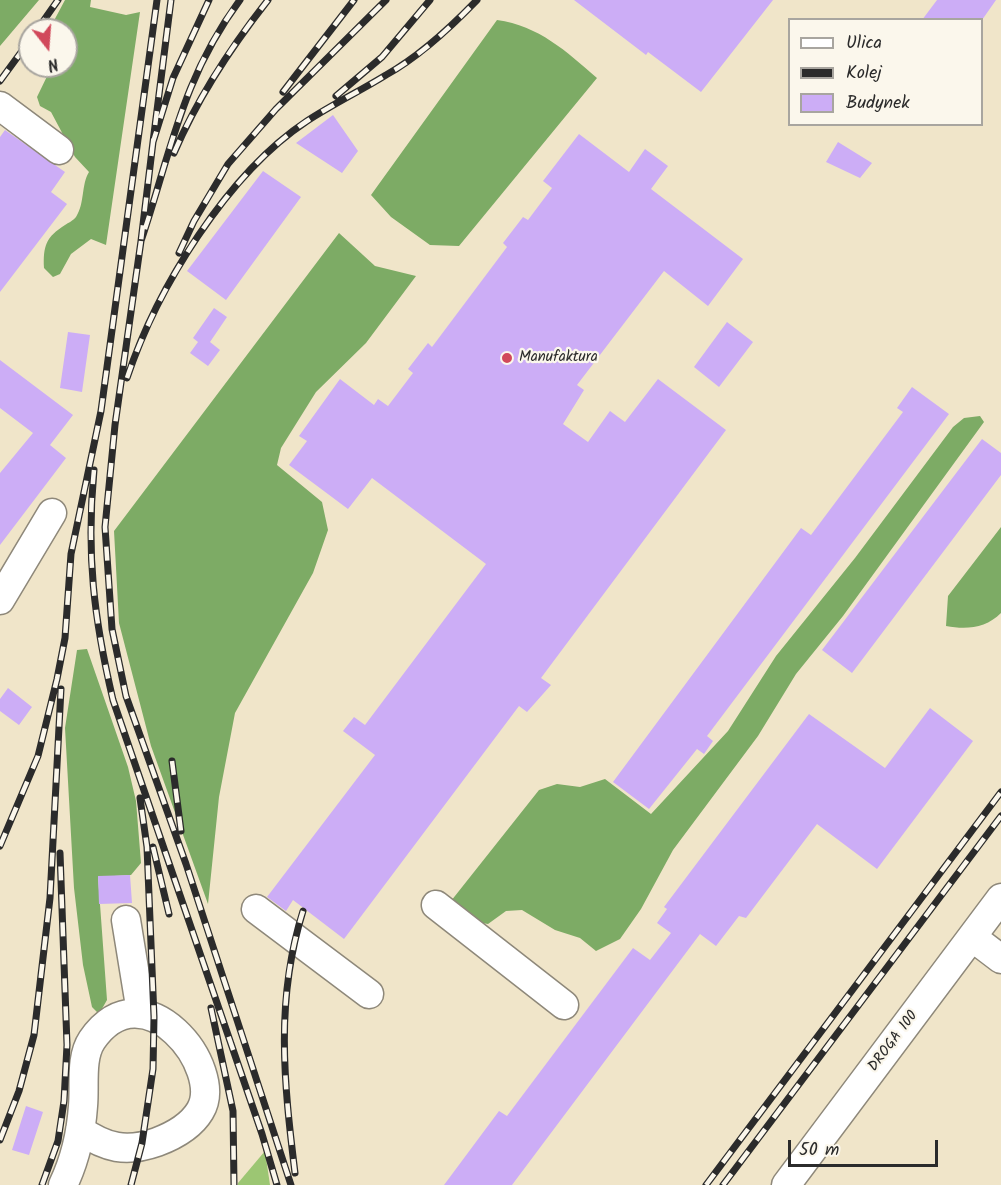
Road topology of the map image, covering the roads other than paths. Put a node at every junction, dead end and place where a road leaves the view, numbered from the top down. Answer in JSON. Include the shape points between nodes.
{"nodes":[{"id":1,"x":0,"y":106,"type":"edge"},
{"id":2,"x":59,"y":150,"type":"dead end"},
{"id":3,"x":52,"y":513,"type":"dead end"},
{"id":4,"x":0,"y":600,"type":"edge"},
{"id":5,"x":1001,"y":898,"type":"edge"},
{"id":6,"x":436,"y":905,"type":"dead end"},
{"id":7,"x":256,"y":909,"type":"dead end"},
{"id":8,"x":126,"y":920,"type":"dead end"},
{"id":9,"x":972,"y":937,"type":"junction"},
{"id":10,"x":1001,"y":959,"type":"edge"},
{"id":11,"x":369,"y":994,"type":"dead end"},
{"id":12,"x":564,"y":1005,"type":"dead end"},
{"id":13,"x":141,"y":1012,"type":"junction"},
{"id":14,"x":80,"y":1131,"type":"junction"},
{"id":15,"x":63,"y":1185,"type":"edge"},
{"id":16,"x":786,"y":1185,"type":"edge"}],
"edges":[{"from":1,"to":2,"type":"lane"},
{"from":3,"to":4,"type":"lane"},
{"from":5,"to":9,"type":"lane","name":"DROGA 100"},
{"from":6,"to":12,"type":"lane"},
{"from":7,"to":11,"type":"lane"},
{"from":8,"to":13,"type":"lane"},
{"from":9,"to":10,"type":"lane"},
{"from":9,"to":16,"type":"lane","name":"DROGA 100"},
{"from":13,"to":14,"type":"lane","via":[[122,1014],[92,1041],[85,1055]]},
{"from":13,"to":14,"type":"lane","via":[[158,1018],[186,1045],[205,1087],[201,1109],[186,1127],[141,1148],[98,1143]]},
{"from":14,"to":15,"type":"lane","via":[[75,1158]]}]}
